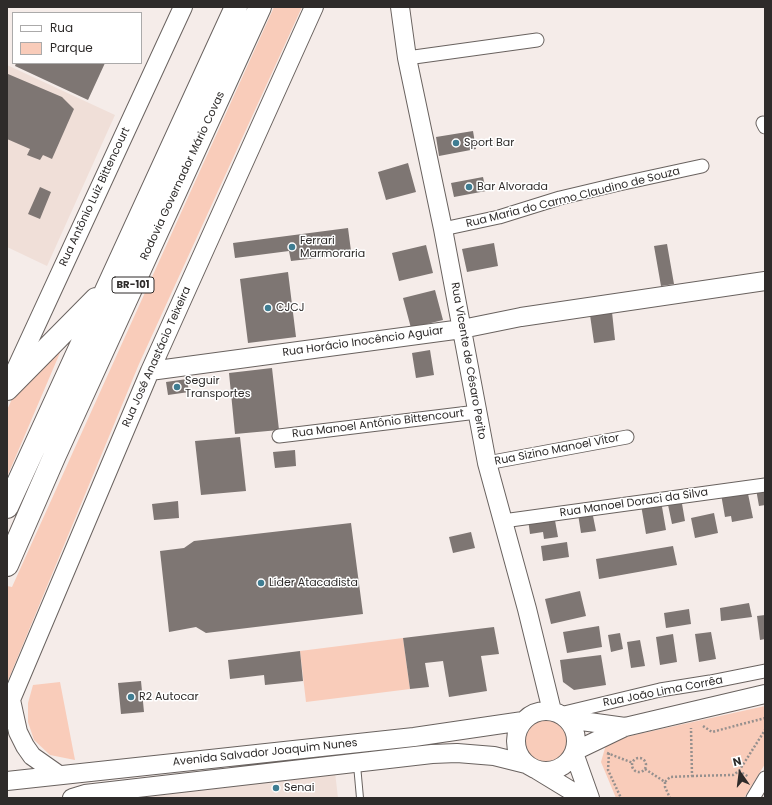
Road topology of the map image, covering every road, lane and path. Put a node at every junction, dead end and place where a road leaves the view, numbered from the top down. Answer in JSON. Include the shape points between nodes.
{"nodes":[{"id":1,"x":183,"y":7,"type":"edge"},
{"id":2,"x":236,"y":7,"type":"edge"},
{"id":3,"x":260,"y":7,"type":"edge"},
{"id":4,"x":314,"y":7,"type":"edge"},
{"id":5,"x":400,"y":7,"type":"edge"},
{"id":6,"x":537,"y":40,"type":"dead end"},
{"id":7,"x":407,"y":58,"type":"junction"},
{"id":8,"x":702,"y":166,"type":"dead end"},
{"id":9,"x":443,"y":229,"type":"junction"},
{"id":10,"x":765,"y":281,"type":"edge"},
{"id":11,"x":107,"y":288,"type":"junction"},
{"id":12,"x":462,"y":329,"type":"junction"},
{"id":13,"x":150,"y":371,"type":"junction"},
{"id":14,"x":7,"y":388,"type":"edge"},
{"id":15,"x":477,"y":412,"type":"junction"},
{"id":16,"x":279,"y":436,"type":"dead end"},
{"id":17,"x":627,"y":437,"type":"dead end"},
{"id":18,"x":487,"y":463,"type":"junction"},
{"id":19,"x":765,"y":485,"type":"edge"},
{"id":20,"x":7,"y":507,"type":"edge"},
{"id":21,"x":503,"y":521,"type":"junction"},
{"id":22,"x":7,"y":565,"type":"edge"},
{"id":23,"x":765,"y":671,"type":"edge"},
{"id":24,"x":765,"y":694,"type":"edge"},
{"id":25,"x":9,"y":705,"type":"edge"},
{"id":26,"x":560,"y":715,"type":"junction"},
{"id":27,"x":765,"y":718,"type":"edge"},
{"id":28,"x":522,"y":721,"type":"junction"},
{"id":29,"x":699,"y":724,"type":"dead end"},
{"id":30,"x":695,"y":725,"type":"dead end"},
{"id":31,"x":625,"y":727,"type":"junction"},
{"id":32,"x":765,"y":730,"type":"edge"},
{"id":33,"x":574,"y":752,"type":"junction"},
{"id":34,"x":608,"y":754,"type":"dead end"},
{"id":35,"x":356,"y":763,"type":"junction"},
{"id":36,"x":531,"y":767,"type":"junction"},
{"id":37,"x":645,"y":769,"type":"junction"},
{"id":38,"x":739,"y":771,"type":"junction"},
{"id":39,"x":59,"y":775,"type":"junction"},
{"id":40,"x":692,"y":776,"type":"junction"},
{"id":41,"x":764,"y":780,"type":"edge"},
{"id":42,"x":7,"y":781,"type":"edge"},
{"id":43,"x":665,"y":782,"type":"junction"},
{"id":44,"x":81,"y":797,"type":"edge"},
{"id":45,"x":620,"y":797,"type":"edge"},
{"id":46,"x":360,"y":798,"type":"edge"},
{"id":47,"x":583,"y":798,"type":"edge"},
{"id":48,"x":590,"y":798,"type":"edge"},
{"id":49,"x":616,"y":798,"type":"edge"},
{"id":50,"x":670,"y":798,"type":"edge"},
{"id":51,"x":753,"y":798,"type":"edge"}],
"edges":[{"from":1,"to":14,"type":"main road","name":"Rua Antônio Luiz Bittencourt"},
{"from":2,"to":11,"type":"highway","name":"Rodovia Governador Mário Covas","number":"BR-101"},
{"from":3,"to":22,"type":"highway","name":"Rodovia Governador Mário Covas","number":"BR-101"},
{"from":4,"to":13,"type":"main road","name":"Rua José Anastácio Teixeira"},
{"from":5,"to":7,"type":"main road","name":"Rua Vicente de Césaro Perito"},
{"from":6,"to":7,"type":"street"},
{"from":7,"to":9,"type":"main road","name":"Rua Vicente de Césaro Perito"},
{"from":8,"to":9,"type":"street","name":"Rua Maria do Carmo Claudino de Souza","via":[[594,190],[499,217]]},
{"from":9,"to":12,"type":"main road","name":"Rua Vicente de Césaro Perito"},
{"from":10,"to":12,"type":"main road","name":"Rua Horácio Inocêncio Aguiar","via":[[521,317]]},
{"from":11,"to":14,"type":"highway"},
{"from":11,"to":20,"type":"highway","name":"Rodovia Governador Mário Covas","number":"BR-101"},
{"from":12,"to":13,"type":"main road","name":"Rua Horácio Inocêncio Aguiar"},
{"from":12,"to":15,"type":"main road","name":"Rua Vicente de Césaro Perito"},
{"from":13,"to":25,"type":"main road","name":"Rua José Anastácio Teixeira"},
{"from":15,"to":16,"type":"street","name":"Rua Manoel Antônio Bittencourt"},
{"from":15,"to":18,"type":"main road","name":"Rua Vicente de Césaro Perito"},
{"from":17,"to":18,"type":"street","name":"Rua Sizino Manoel Vítor"},
{"from":18,"to":21,"type":"main road","name":"Rua Vicente de Césaro Perito"},
{"from":19,"to":21,"type":"street","name":"Rua Manoel Doraci da Silva"},
{"from":21,"to":26,"type":"main road","name":"Rua Vicente de Césaro Perito"},
{"from":23,"to":26,"type":"street","name":"Rua João Lima Corrêa","via":[[660,690]]},
{"from":24,"to":31,"type":"main road"},
{"from":25,"to":39,"type":"main road","via":[[18,732],[32,756]]},
{"from":26,"to":28,"type":"main road","via":[[536,712]]},
{"from":26,"to":31,"type":"main road"},
{"from":26,"to":33,"type":"main road","via":[[576,734]]},
{"from":27,"to":29,"type":"path","via":[[712,732]]},
{"from":28,"to":36,"type":"main road","via":[[516,734],[516,748],[520,757]]},
{"from":28,"to":39,"type":"main road","name":"Avenida Salvador Joaquim Nunes","via":[[414,737]]},
{"from":30,"to":40,"type":"path","via":[[691,726]]},
{"from":31,"to":33,"type":"main road"},
{"from":32,"to":38,"type":"path"},
{"from":33,"to":36,"type":"main road","via":[[562,766],[546,771]]},
{"from":33,"to":48,"type":"main road"},
{"from":34,"to":45,"type":"path","via":[[608,770]]},
{"from":35,"to":36,"type":"main road","name":"Avenida Salvador Joaquim Nunes","via":[[457,753],[494,756]]},
{"from":35,"to":44,"type":"main road","name":"Avenida Salvador Joaquim Nunes"},
{"from":35,"to":46,"type":"lane"},
{"from":36,"to":47,"type":"main road"},
{"from":37,"to":37,"type":"path","via":[[643,760],[639,759],[633,763],[634,770],[642,772]]},
{"from":37,"to":43,"type":"path"},
{"from":38,"to":40,"type":"path","via":[[733,775]]},
{"from":38,"to":41,"type":"path"},
{"from":39,"to":42,"type":"main road","name":"Avenida Salvador Joaquim Nunes"},
{"from":40,"to":43,"type":"path","via":[[670,777]]},
{"from":41,"to":51,"type":"street"},
{"from":43,"to":50,"type":"path"},
{"from":45,"to":49,"type":"path"}]}
